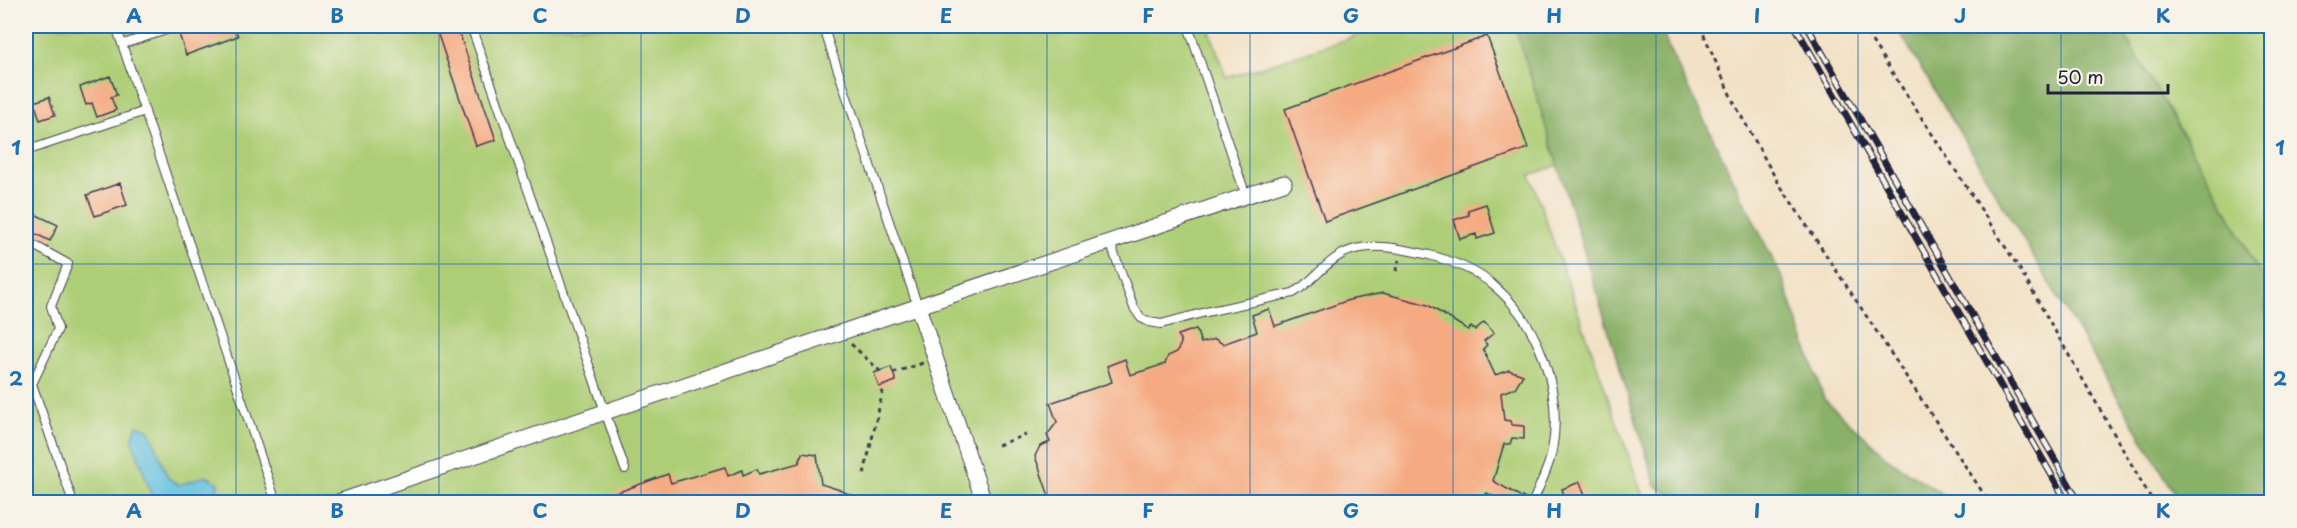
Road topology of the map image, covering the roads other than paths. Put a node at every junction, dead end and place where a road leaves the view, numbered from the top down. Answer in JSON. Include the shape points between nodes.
{"nodes":[{"id":1,"x":116,"y":26,"type":"edge"},
{"id":2,"x":179,"y":26,"type":"edge"},
{"id":3,"x":471,"y":26,"type":"edge"},
{"id":4,"x":823,"y":26,"type":"edge"},
{"id":5,"x":1188,"y":26,"type":"edge"},
{"id":6,"x":123,"y":44,"type":"junction"},
{"id":7,"x":145,"y":111,"type":"junction"},
{"id":8,"x":26,"y":151,"type":"edge"},
{"id":9,"x":1284,"y":183,"type":"dead end"},
{"id":10,"x":1246,"y":196,"type":"junction"},
{"id":11,"x":26,"y":241,"type":"edge"},
{"id":12,"x":1110,"y":242,"type":"junction"},
{"id":13,"x":918,"y":306,"type":"junction"},
{"id":14,"x":605,"y":412,"type":"junction"},
{"id":15,"x":624,"y":469,"type":"dead end"},
{"id":16,"x":73,"y":502,"type":"edge"},
{"id":17,"x":276,"y":502,"type":"edge"},
{"id":18,"x":340,"y":502,"type":"edge"},
{"id":19,"x":984,"y":502,"type":"edge"},
{"id":20,"x":1533,"y":502,"type":"edge"}],
"edges":[{"from":1,"to":6,"type":"lane"},
{"from":2,"to":6,"type":"lane"},
{"from":3,"to":14,"type":"lane"},
{"from":4,"to":13,"type":"lane"},
{"from":5,"to":10,"type":"lane"},
{"from":6,"to":7,"type":"lane"},
{"from":7,"to":8,"type":"lane"},
{"from":7,"to":17,"type":"lane"},
{"from":9,"to":10,"type":"street"},
{"from":10,"to":12,"type":"street"},
{"from":11,"to":16,"type":"lane","via":[[68,264],[51,306],[58,329],[32,384]]},
{"from":12,"to":13,"type":"street"},
{"from":12,"to":20,"type":"lane","via":[[1134,308],[1141,318],[1161,324],[1293,293],[1330,263],[1361,249],[1390,246],[1449,259],[1494,285],[1521,315],[1543,354],[1555,406],[1552,452]]},
{"from":13,"to":14,"type":"street"},
{"from":13,"to":19,"type":"street"},
{"from":14,"to":15,"type":"lane"},
{"from":14,"to":18,"type":"street"}]}
